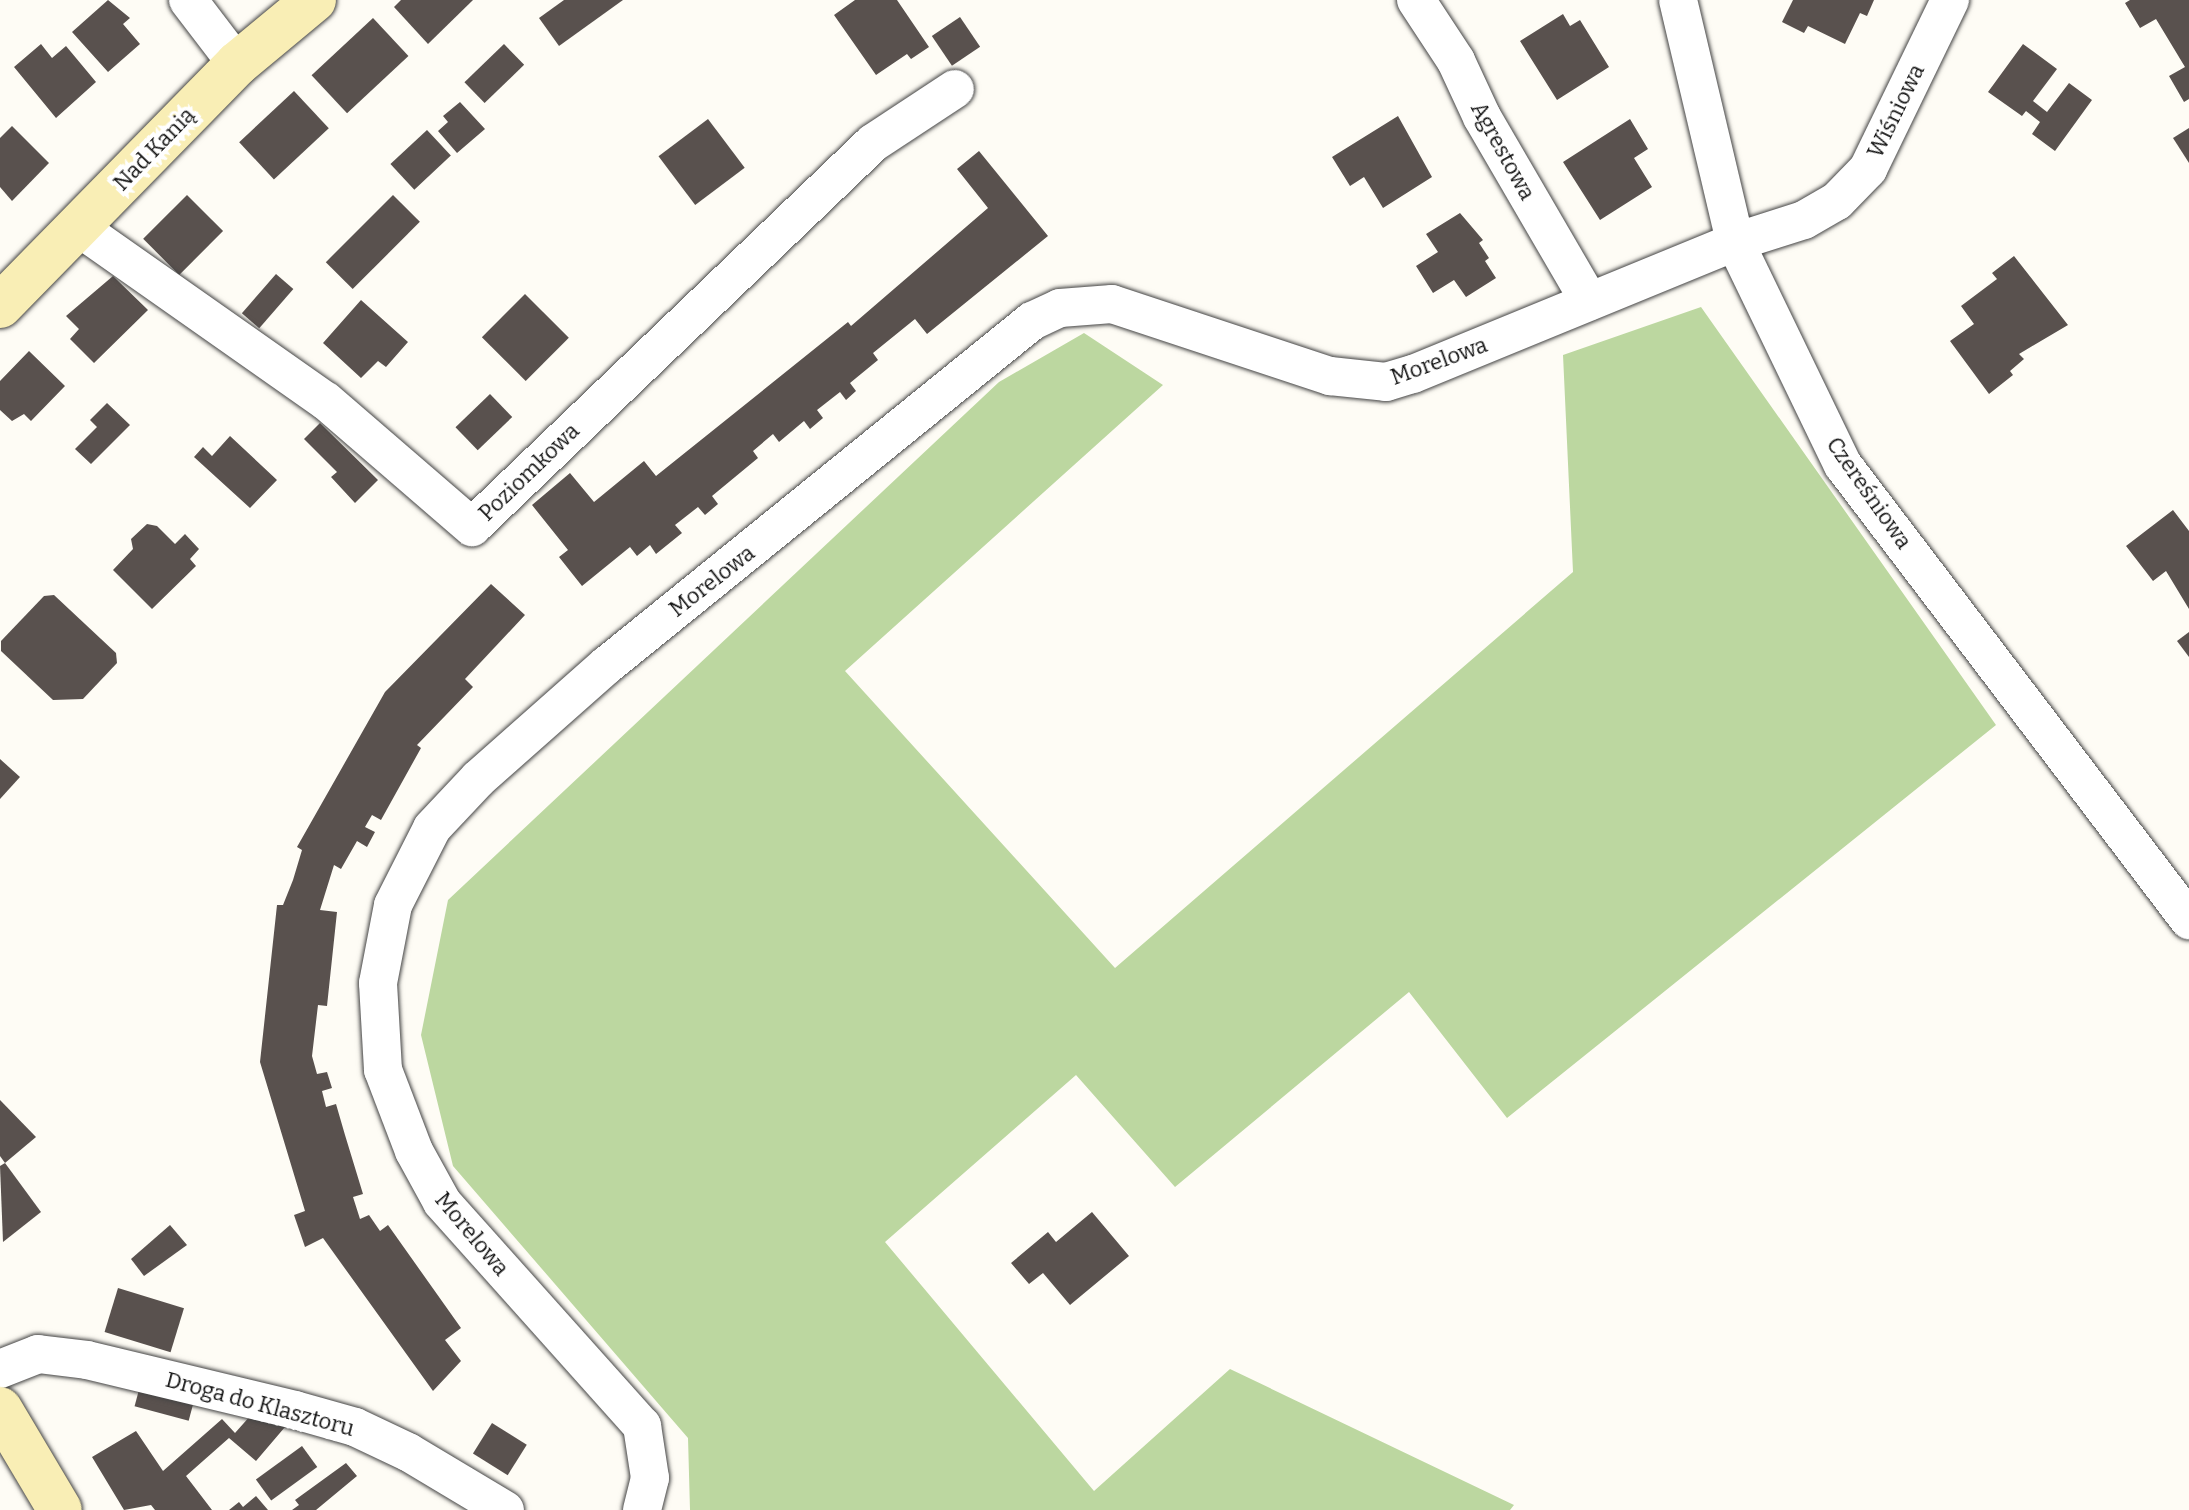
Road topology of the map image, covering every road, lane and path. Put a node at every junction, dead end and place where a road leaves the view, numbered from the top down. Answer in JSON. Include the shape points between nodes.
{"nodes":[{"id":1,"x":188,"y":0,"type":"edge"},
{"id":2,"x":314,"y":0,"type":"edge"},
{"id":3,"x":1416,"y":0,"type":"edge"},
{"id":4,"x":1678,"y":0,"type":"edge"},
{"id":5,"x":1950,"y":0,"type":"edge"},
{"id":6,"x":237,"y":64,"type":"junction"},
{"id":7,"x":955,"y":89,"type":"dead end"},
{"id":8,"x":78,"y":227,"type":"junction"},
{"id":9,"x":1735,"y":242,"type":"junction"},
{"id":10,"x":1589,"y":301,"type":"junction"},
{"id":11,"x":0,"y":306,"type":"edge"},
{"id":12,"x":2189,"y":920,"type":"edge"},
{"id":13,"x":0,"y":1369,"type":"edge"},
{"id":14,"x":0,"y":1409,"type":"edge"},
{"id":15,"x":60,"y":1510,"type":"edge"},
{"id":16,"x":505,"y":1510,"type":"edge"},
{"id":17,"x":642,"y":1510,"type":"edge"}],
"edges":[{"from":1,"to":6,"type":"street"},
{"from":2,"to":6,"type":"street","name":"Nad Kanią"},
{"from":3,"to":10,"type":"street","name":"Agrestowa","via":[[1456,61],[1482,117]]},
{"from":4,"to":9,"type":"street","name":"Czereśniowa"},
{"from":5,"to":9,"type":"street","name":"Wiśniowa","via":[[1868,169],[1837,201],[1804,220]]},
{"from":6,"to":8,"type":"street","name":"Nad Kanią"},
{"from":7,"to":8,"type":"street","name":"Poziomkowa","via":[[873,143],[472,527],[326,401]]},
{"from":8,"to":11,"type":"street","name":"Nad Kanią"},
{"from":9,"to":10,"type":"street","name":"Morelowa"},
{"from":9,"to":12,"type":"street","name":"Czereśniowa","via":[[1843,465]]},
{"from":10,"to":17,"type":"street","name":"Morelowa","via":[[1386,382],[1287,366],[1112,304],[1060,308],[1000,345],[607,665],[478,779],[432,828],[393,905],[378,983],[383,1070],[414,1151],[442,1202],[642,1426],[650,1478]]},
{"from":13,"to":16,"type":"street","name":"Droga do Klasztoru","via":[[38,1354],[87,1360],[295,1410],[355,1427],[408,1452]]},
{"from":14,"to":15,"type":"street"}]}
